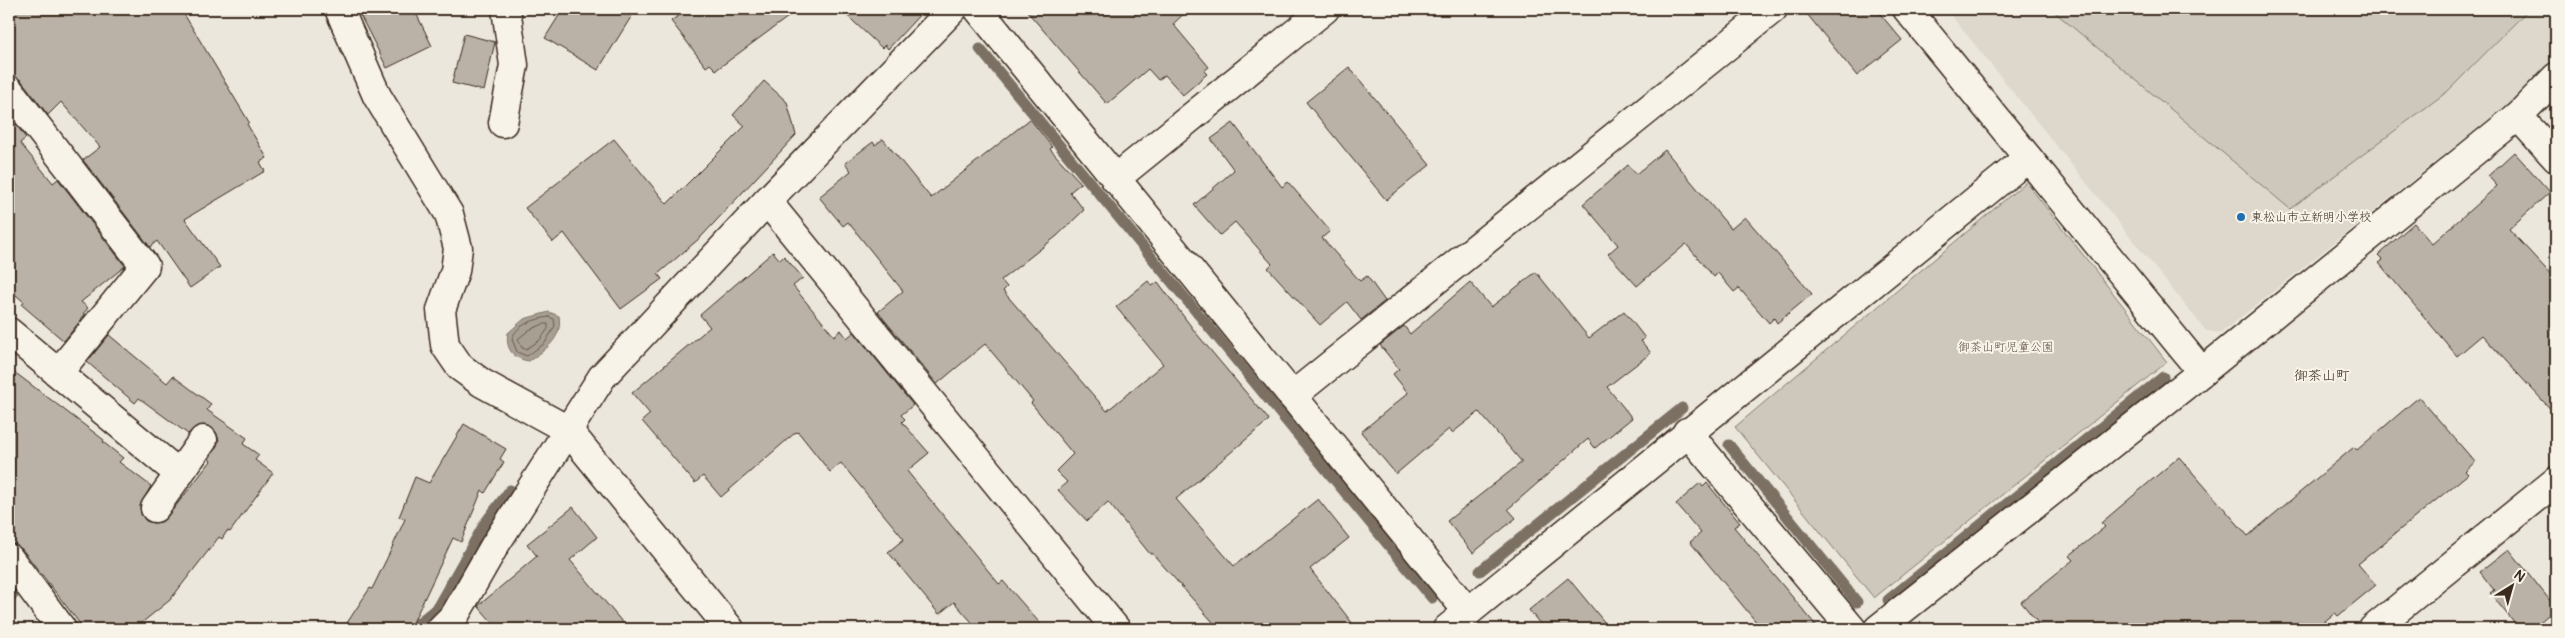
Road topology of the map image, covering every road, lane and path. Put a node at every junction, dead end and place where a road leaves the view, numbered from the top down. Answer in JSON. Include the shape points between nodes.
{"nodes":[{"id":1,"x":339,"y":9,"type":"edge"},
{"id":2,"x":506,"y":9,"type":"edge"},
{"id":3,"x":953,"y":9,"type":"edge"},
{"id":4,"x":978,"y":9,"type":"edge"},
{"id":5,"x":1325,"y":9,"type":"edge"},
{"id":6,"x":1773,"y":9,"type":"edge"},
{"id":7,"x":1907,"y":9,"type":"edge"},
{"id":8,"x":2556,"y":77,"type":"edge"},
{"id":9,"x":9,"y":90,"type":"edge"},
{"id":10,"x":2518,"y":116,"type":"junction"},
{"id":11,"x":503,"y":123,"type":"dead end"},
{"id":12,"x":2028,"y":158,"type":"junction"},
{"id":13,"x":2556,"y":158,"type":"edge"},
{"id":14,"x":1115,"y":179,"type":"junction"},
{"id":15,"x":767,"y":201,"type":"junction"},
{"id":16,"x":9,"y":332,"type":"edge"},
{"id":17,"x":2202,"y":372,"type":"junction"},
{"id":18,"x":58,"y":373,"type":"junction"},
{"id":19,"x":1292,"y":396,"type":"junction"},
{"id":20,"x":568,"y":430,"type":"junction"},
{"id":21,"x":1687,"y":432,"type":"junction"},
{"id":22,"x":203,"y":440,"type":"dead end"},
{"id":23,"x":179,"y":474,"type":"junction"},
{"id":24,"x":2556,"y":481,"type":"edge"},
{"id":25,"x":155,"y":508,"type":"dead end"},
{"id":26,"x":9,"y":558,"type":"edge"},
{"id":27,"x":1468,"y":612,"type":"junction"},
{"id":28,"x":62,"y":629,"type":"edge"},
{"id":29,"x":441,"y":629,"type":"edge"},
{"id":30,"x":730,"y":629,"type":"edge"},
{"id":31,"x":1116,"y":629,"type":"edge"},
{"id":32,"x":1447,"y":629,"type":"edge"},
{"id":33,"x":1852,"y":629,"type":"edge"},
{"id":34,"x":1878,"y":629,"type":"edge"},
{"id":35,"x":2373,"y":629,"type":"edge"}],
"edges":[{"from":1,"to":20,"type":"street","via":[[377,96],[450,214],[458,248],[455,271],[441,310],[445,345],[460,367],[482,383]]},
{"from":2,"to":11,"type":"street","via":[[514,65]]},
{"from":3,"to":15,"type":"street"},
{"from":4,"to":14,"type":"street"},
{"from":5,"to":14,"type":"street"},
{"from":6,"to":19,"type":"street"},
{"from":7,"to":12,"type":"street"},
{"from":8,"to":10,"type":"street"},
{"from":9,"to":18,"type":"street","via":[[145,266]]},
{"from":10,"to":13,"type":"street"},
{"from":10,"to":17,"type":"street"},
{"from":12,"to":17,"type":"street"},
{"from":12,"to":21,"type":"street"},
{"from":14,"to":19,"type":"street"},
{"from":15,"to":20,"type":"street","via":[[602,377]]},
{"from":15,"to":31,"type":"street"},
{"from":16,"to":18,"type":"street"},
{"from":17,"to":34,"type":"street"},
{"from":18,"to":23,"type":"street"},
{"from":19,"to":27,"type":"street"},
{"from":20,"to":29,"type":"street","via":[[495,545],[455,616]]},
{"from":20,"to":30,"type":"street"},
{"from":21,"to":27,"type":"street"},
{"from":21,"to":33,"type":"street"},
{"from":22,"to":23,"type":"street"},
{"from":23,"to":25,"type":"street"},
{"from":24,"to":35,"type":"street"},
{"from":26,"to":28,"type":"street"},
{"from":27,"to":32,"type":"street"}]}
